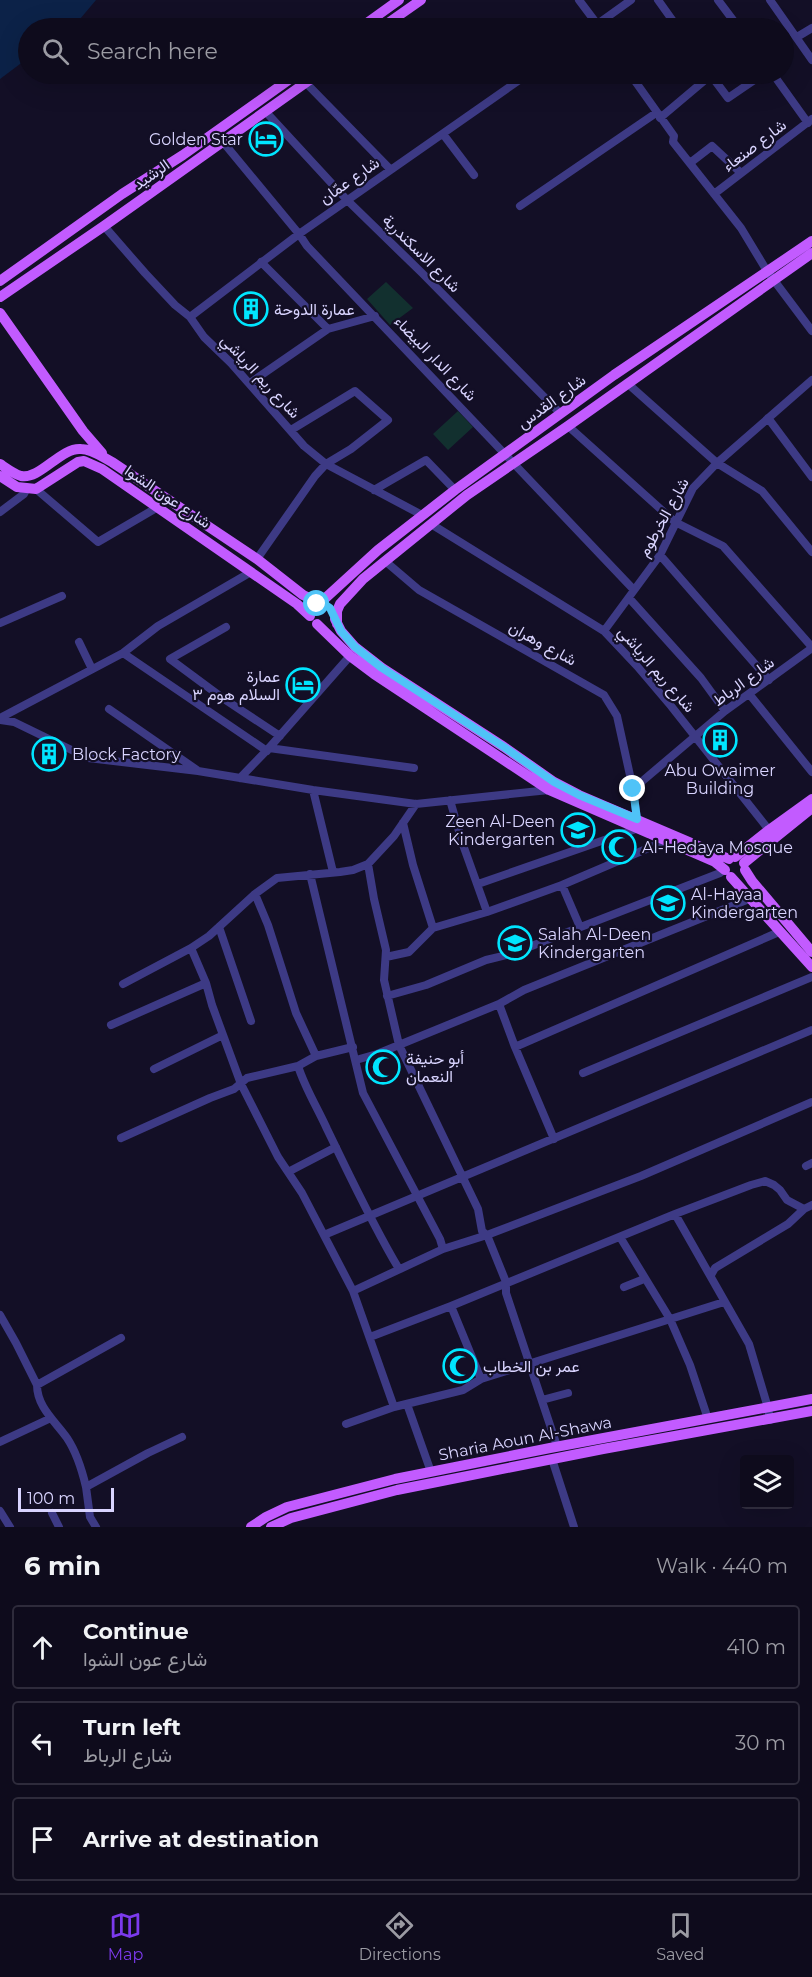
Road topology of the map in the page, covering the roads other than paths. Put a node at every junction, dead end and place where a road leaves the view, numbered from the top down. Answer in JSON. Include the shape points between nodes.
{"nodes":[{"id":1,"x":399,"y":0,"type":"edge"},
{"id":2,"x":421,"y":0,"type":"edge"},
{"id":3,"x":579,"y":0,"type":"edge"},
{"id":4,"x":631,"y":0,"type":"edge"},
{"id":5,"x":658,"y":0,"type":"edge"},
{"id":6,"x":717,"y":0,"type":"edge"},
{"id":7,"x":770,"y":0,"type":"edge"},
{"id":8,"x":374,"y":18,"type":"edge"},
{"id":9,"x":395,"y":18,"type":"edge"},
{"id":10,"x":590,"y":18,"type":"edge"},
{"id":11,"x":608,"y":18,"type":"edge"},
{"id":12,"x":671,"y":18,"type":"edge"},
{"id":13,"x":731,"y":18,"type":"edge"},
{"id":14,"x":782,"y":18,"type":"edge"},
{"id":15,"x":812,"y":27,"type":"edge"},
{"id":16,"x":794,"y":35,"type":"edge"},
{"id":17,"x":796,"y":38,"type":"junction"},
{"id":18,"x":812,"y":60,"type":"edge"},
{"id":19,"x":292,"y":84,"type":"edge"},
{"id":20,"x":294,"y":84,"type":"edge"},
{"id":21,"x":307,"y":84,"type":"edge"},
{"id":22,"x":514,"y":84,"type":"edge"},
{"id":23,"x":637,"y":84,"type":"edge"},
{"id":24,"x":698,"y":84,"type":"edge"},
{"id":25,"x":718,"y":84,"type":"edge"},
{"id":26,"x":748,"y":84,"type":"edge"},
{"id":27,"x":781,"y":84,"type":"edge"},
{"id":28,"x":265,"y":111,"type":"junction"},
{"id":29,"x":658,"y":116,"type":"junction"},
{"id":30,"x":810,"y":121,"type":"edge"},
{"id":31,"x":443,"y":134,"type":"junction"},
{"id":32,"x":223,"y":142,"type":"junction"},
{"id":33,"x":690,"y":163,"type":"junction"},
{"id":34,"x":390,"y":169,"type":"junction"},
{"id":35,"x":741,"y":173,"type":"junction"},
{"id":36,"x":474,"y":175,"type":"dead end"},
{"id":37,"x":714,"y":194,"type":"junction"},
{"id":38,"x":347,"y":200,"type":"junction"},
{"id":39,"x":520,"y":206,"type":"dead end"},
{"id":40,"x":104,"y":226,"type":"junction"},
{"id":41,"x":299,"y":234,"type":"junction"},
{"id":42,"x":812,"y":241,"type":"edge"},
{"id":43,"x":812,"y":253,"type":"edge"},
{"id":44,"x":261,"y":262,"type":"junction"},
{"id":45,"x":771,"y":275,"type":"junction"},
{"id":46,"x":0,"y":281,"type":"edge"},
{"id":47,"x":0,"y":297,"type":"edge"},
{"id":48,"x":0,"y":313,"type":"edge"},
{"id":49,"x":375,"y":316,"type":"junction"},
{"id":50,"x":190,"y":317,"type":"junction"},
{"id":51,"x":328,"y":329,"type":"junction"},
{"id":52,"x":812,"y":331,"type":"edge"},
{"id":53,"x":812,"y":380,"type":"edge"},
{"id":54,"x":250,"y":383,"type":"junction"},
{"id":55,"x":627,"y":383,"type":"junction"},
{"id":56,"x":560,"y":413,"type":"junction"},
{"id":57,"x":768,"y":417,"type":"junction"},
{"id":58,"x":568,"y":426,"type":"junction"},
{"id":59,"x":291,"y":430,"type":"junction"},
{"id":60,"x":83,"y":431,"type":"junction"},
{"id":61,"x":70,"y":450,"type":"junction"},
{"id":62,"x":505,"y":453,"type":"junction"},
{"id":63,"x":112,"y":462,"type":"junction"},
{"id":64,"x":514,"y":463,"type":"junction"},
{"id":65,"x":717,"y":463,"type":"junction"},
{"id":66,"x":0,"y":464,"type":"edge"},
{"id":67,"x":326,"y":464,"type":"junction"},
{"id":68,"x":0,"y":476,"type":"edge"},
{"id":69,"x":812,"y":477,"type":"edge"},
{"id":70,"x":31,"y":489,"type":"junction"},
{"id":71,"x":374,"y":490,"type":"junction"},
{"id":72,"x":454,"y":490,"type":"junction"},
{"id":73,"x":158,"y":507,"type":"junction"},
{"id":74,"x":0,"y":512,"type":"edge"},
{"id":75,"x":422,"y":515,"type":"junction"},
{"id":76,"x":675,"y":522,"type":"junction"},
{"id":77,"x":431,"y":524,"type":"junction"},
{"id":78,"x":812,"y":552,"type":"edge"},
{"id":79,"x":660,"y":555,"type":"junction"},
{"id":80,"x":257,"y":559,"type":"junction"},
{"id":81,"x":385,"y":561,"type":"junction"},
{"id":82,"x":251,"y":572,"type":"junction"},
{"id":83,"x":631,"y":594,"type":"junction"},
{"id":84,"x":330,"y":595,"type":"junction"},
{"id":85,"x":62,"y":596,"type":"dead end"},
{"id":86,"x":308,"y":597,"type":"junction"},
{"id":87,"x":320,"y":603,"type":"junction"},
{"id":88,"x":335,"y":619,"type":"junction"},
{"id":89,"x":314,"y":620,"type":"junction"},
{"id":90,"x":0,"y":623,"type":"edge"},
{"id":91,"x":226,"y":627,"type":"dead end"},
{"id":92,"x":604,"y":631,"type":"junction"},
{"id":93,"x":79,"y":642,"type":"dead end"},
{"id":94,"x":812,"y":647,"type":"edge"},
{"id":95,"x":123,"y":653,"type":"junction"},
{"id":96,"x":350,"y":656,"type":"junction"},
{"id":97,"x":92,"y":669,"type":"junction"},
{"id":98,"x":769,"y":680,"type":"junction"},
{"id":99,"x":750,"y":695,"type":"junction"},
{"id":100,"x":109,"y":709,"type":"dead end"},
{"id":101,"x":725,"y":711,"type":"junction"},
{"id":102,"x":0,"y":719,"type":"edge"},
{"id":103,"x":280,"y":736,"type":"junction"},
{"id":104,"x":695,"y":737,"type":"junction"},
{"id":105,"x":268,"y":750,"type":"junction"},
{"id":106,"x":414,"y":768,"type":"dead end"},
{"id":107,"x":198,"y":771,"type":"junction"},
{"id":108,"x":812,"y":772,"type":"edge"},
{"id":109,"x":240,"y":778,"type":"junction"},
{"id":110,"x":633,"y":789,"type":"junction"},
{"id":111,"x":313,"y":790,"type":"junction"},
{"id":112,"x":549,"y":790,"type":"junction"},
{"id":113,"x":812,"y":799,"type":"edge"},
{"id":114,"x":450,"y":800,"type":"junction"},
{"id":115,"x":416,"y":804,"type":"junction"},
{"id":116,"x":812,"y":808,"type":"edge"},
{"id":117,"x":403,"y":823,"type":"junction"},
{"id":118,"x":636,"y":824,"type":"junction"},
{"id":119,"x":769,"y":830,"type":"junction"},
{"id":120,"x":664,"y":841,"type":"junction"},
{"id":121,"x":738,"y":862,"type":"junction"},
{"id":122,"x":368,"y":864,"type":"junction"},
{"id":123,"x":333,"y":872,"type":"junction"},
{"id":124,"x":725,"y":873,"type":"junction"},
{"id":125,"x":310,"y":874,"type":"junction"},
{"id":126,"x":478,"y":884,"type":"junction"},
{"id":127,"x":562,"y":885,"type":"junction"},
{"id":128,"x":255,"y":894,"type":"junction"},
{"id":129,"x":749,"y":899,"type":"junction"},
{"id":130,"x":487,"y":912,"type":"junction"},
{"id":131,"x":219,"y":927,"type":"junction"},
{"id":132,"x":580,"y":927,"type":"junction"},
{"id":133,"x":434,"y":928,"type":"junction"},
{"id":134,"x":780,"y":932,"type":"junction"},
{"id":135,"x":191,"y":948,"type":"junction"},
{"id":136,"x":812,"y":952,"type":"edge"},
{"id":137,"x":386,"y":957,"type":"junction"},
{"id":138,"x":812,"y":967,"type":"edge"},
{"id":139,"x":812,"y":976,"type":"edge"},
{"id":140,"x":206,"y":983,"type":"junction"},
{"id":141,"x":123,"y":984,"type":"dead end"},
{"id":142,"x":387,"y":996,"type":"junction"},
{"id":143,"x":499,"y":1004,"type":"junction"},
{"id":144,"x":251,"y":1021,"type":"dead end"},
{"id":145,"x":111,"y":1025,"type":"dead end"},
{"id":146,"x":812,"y":1030,"type":"edge"},
{"id":147,"x":223,"y":1035,"type":"junction"},
{"id":148,"x":399,"y":1045,"type":"junction"},
{"id":149,"x":353,"y":1047,"type":"junction"},
{"id":150,"x":514,"y":1047,"type":"junction"},
{"id":151,"x":316,"y":1056,"type":"junction"},
{"id":152,"x":356,"y":1060,"type":"junction"},
{"id":153,"x":298,"y":1066,"type":"junction"},
{"id":154,"x":154,"y":1069,"type":"dead end"},
{"id":155,"x":583,"y":1073,"type":"dead end"},
{"id":156,"x":241,"y":1084,"type":"junction"},
{"id":157,"x":812,"y":1102,"type":"edge"},
{"id":158,"x":121,"y":1138,"type":"dead end"},
{"id":159,"x":554,"y":1139,"type":"junction"},
{"id":160,"x":336,"y":1147,"type":"junction"},
{"id":161,"x":288,"y":1172,"type":"junction"},
{"id":162,"x":463,"y":1176,"type":"junction"},
{"id":163,"x":418,"y":1196,"type":"junction"},
{"id":164,"x":808,"y":1207,"type":"edge"},
{"id":165,"x":675,"y":1214,"type":"junction"},
{"id":166,"x":370,"y":1217,"type":"junction"},
{"id":167,"x":324,"y":1235,"type":"junction"},
{"id":168,"x":487,"y":1235,"type":"junction"},
{"id":169,"x":620,"y":1238,"type":"junction"},
{"id":170,"x":443,"y":1249,"type":"junction"},
{"id":171,"x":399,"y":1269,"type":"junction"},
{"id":172,"x":711,"y":1275,"type":"junction"},
{"id":173,"x":644,"y":1279,"type":"junction"},
{"id":174,"x":506,"y":1282,"type":"junction"},
{"id":175,"x":624,"y":1287,"type":"dead end"},
{"id":176,"x":353,"y":1291,"type":"junction"},
{"id":177,"x":724,"y":1302,"type":"junction"},
{"id":178,"x":451,"y":1306,"type":"junction"},
{"id":179,"x":0,"y":1316,"type":"edge"},
{"id":180,"x":670,"y":1319,"type":"junction"},
{"id":181,"x":370,"y":1337,"type":"junction"},
{"id":182,"x":121,"y":1338,"type":"dead end"},
{"id":183,"x":528,"y":1364,"type":"junction"},
{"id":184,"x":481,"y":1379,"type":"junction"},
{"id":185,"x":37,"y":1385,"type":"junction"},
{"id":186,"x":568,"y":1393,"type":"dead end"},
{"id":187,"x":812,"y":1399,"type":"edge"},
{"id":188,"x":542,"y":1400,"type":"junction"},
{"id":189,"x":407,"y":1404,"type":"junction"},
{"id":190,"x":394,"y":1407,"type":"junction"},
{"id":191,"x":812,"y":1411,"type":"edge"},
{"id":192,"x":769,"y":1414,"type":"junction"},
{"id":193,"x":51,"y":1418,"type":"junction"},
{"id":194,"x":708,"y":1419,"type":"junction"},
{"id":195,"x":346,"y":1424,"type":"dead end"},
{"id":196,"x":182,"y":1437,"type":"dead end"},
{"id":197,"x":0,"y":1442,"type":"edge"},
{"id":198,"x":557,"y":1446,"type":"junction"},
{"id":199,"x":552,"y":1459,"type":"junction"},
{"id":200,"x":431,"y":1472,"type":"junction"},
{"id":201,"x":86,"y":1487,"type":"junction"},
{"id":202,"x":0,"y":1511,"type":"edge"},
{"id":203,"x":52,"y":1513,"type":"dead end"},
{"id":204,"x":10,"y":1527,"type":"edge"},
{"id":205,"x":59,"y":1527,"type":"edge"},
{"id":206,"x":96,"y":1527,"type":"edge"},
{"id":207,"x":251,"y":1527,"type":"edge"},
{"id":208,"x":271,"y":1527,"type":"edge"},
{"id":209,"x":574,"y":1527,"type":"edge"}],
"edges":[{"from":1,"to":8,"type":"main road"},
{"from":2,"to":9,"type":"main road"},
{"from":3,"to":10,"type":"street"},
{"from":4,"to":11,"type":"street"},
{"from":5,"to":12,"type":"street"},
{"from":6,"to":13,"type":"street"},
{"from":7,"to":14,"type":"street"},
{"from":15,"to":17,"type":"street"},
{"from":16,"to":17,"type":"street"},
{"from":17,"to":18,"type":"street"},
{"from":19,"to":46,"type":"main road","name":"الرشيد","via":[[114,200]]},
{"from":20,"to":28,"type":"main road","name":"الرشيد"},
{"from":21,"to":34,"type":"street"},
{"from":22,"to":31,"type":"street","name":"شارع عمّان"},
{"from":23,"to":29,"type":"street"},
{"from":24,"to":29,"type":"street"},
{"from":25,"to":26,"type":"street","via":[[728,98]]},
{"from":27,"to":30,"type":"street"},
{"from":28,"to":32,"type":"main road","name":"الرشيد"},
{"from":28,"to":38,"type":"street","name":"شارع الاسكندرية"},
{"from":29,"to":33,"type":"street"},
{"from":29,"to":39,"type":"street"},
{"from":30,"to":35,"type":"street","name":"شارع صنعاء"},
{"from":31,"to":34,"type":"street","name":"شارع عمّان"},
{"from":31,"to":36,"type":"street"},
{"from":32,"to":40,"type":"main road","name":"الرشيد"},
{"from":32,"to":41,"type":"street","name":"شارع الدار البيضاء"},
{"from":33,"to":35,"type":"street","via":[[712,146]]},
{"from":33,"to":37,"type":"street"},
{"from":34,"to":38,"type":"street","name":"شارع عمّان"},
{"from":35,"to":37,"type":"street","name":"شارع صنعاء"},
{"from":37,"to":45,"type":"street"},
{"from":38,"to":41,"type":"street","name":"شارع عمّان"},
{"from":38,"to":56,"type":"street","name":"شارع الاسكندرية"},
{"from":40,"to":47,"type":"main road","name":"الرشيد"},
{"from":40,"to":50,"type":"street","name":"شارع ريم الرياشي"},
{"from":41,"to":44,"type":"street","name":"شارع عمّان"},
{"from":41,"to":49,"type":"street","name":"شارع الدار البيضاء"},
{"from":42,"to":45,"type":"main road","name":"شارع القدس"},
{"from":43,"to":45,"type":"main road","name":"شارع القدس"},
{"from":44,"to":50,"type":"street","name":"شارع عمّان"},
{"from":44,"to":51,"type":"street"},
{"from":45,"to":52,"type":"street"},
{"from":45,"to":55,"type":"main road","name":"شارع القدس"},
{"from":45,"to":56,"type":"main road","name":"شارع القدس"},
{"from":48,"to":60,"type":"main road","name":"شارع عون الشوا"},
{"from":49,"to":51,"type":"street"},
{"from":49,"to":62,"type":"street","name":"شارع الدار البيضاء"},
{"from":50,"to":54,"type":"street","name":"شارع ريم الرياشي","via":[[204,337]]},
{"from":51,"to":54,"type":"street"},
{"from":53,"to":57,"type":"street","name":"شارع الخرطوم"},
{"from":54,"to":59,"type":"street","name":"شارع ريم الرياشي"},
{"from":55,"to":58,"type":"main road","name":"شارع القدس"},
{"from":55,"to":65,"type":"street"},
{"from":56,"to":62,"type":"main road","name":"شارع القدس"},
{"from":57,"to":65,"type":"street","name":"شارع الخرطوم"},
{"from":57,"to":69,"type":"street"},
{"from":58,"to":64,"type":"main road","name":"شارع القدس"},
{"from":58,"to":76,"type":"street"},
{"from":59,"to":67,"type":"street","name":"شارع ريم الرياشي"},
{"from":59,"to":67,"type":"street","via":[[356,391],[388,420]]},
{"from":60,"to":61,"type":"main road"},
{"from":60,"to":63,"type":"main road","name":"شارع عون الشوا"},
{"from":61,"to":63,"type":"main road","name":"شارع عون الشوا","via":[[84,449]]},
{"from":61,"to":66,"type":"main road","via":[[26,477]]},
{"from":62,"to":64,"type":"street","name":"شارع الدار البيضاء"},
{"from":62,"to":72,"type":"main road","name":"شارع القدس"},
{"from":63,"to":80,"type":"main road","name":"شارع عون الشوا"},
{"from":64,"to":77,"type":"main road","name":"شارع القدس"},
{"from":64,"to":83,"type":"street","name":"شارع الدار البيضاء"},
{"from":65,"to":76,"type":"street","name":"شارع الخرطوم","via":[[693,488]]},
{"from":65,"to":78,"type":"street","via":[[762,491]]},
{"from":67,"to":71,"type":"street","name":"شارع ريم الرياشي"},
{"from":67,"to":80,"type":"street","via":[[288,511]]},
{"from":68,"to":70,"type":"main road","via":[[17,487]]},
{"from":70,"to":73,"type":"main road","name":"شارع عون الشوا","via":[[84,461]]},
{"from":70,"to":73,"type":"street","via":[[98,542]]},
{"from":70,"to":74,"type":"street"},
{"from":71,"to":72,"type":"street","via":[[426,460]]},
{"from":71,"to":75,"type":"street","name":"شارع ريم الرياشي"},
{"from":72,"to":75,"type":"main road","name":"شارع القدس"},
{"from":73,"to":82,"type":"main road","name":"شارع عون الشوا"},
{"from":75,"to":84,"type":"main road","name":"شارع القدس"},
{"from":76,"to":79,"type":"street","name":"شارع الخرطوم"},
{"from":76,"to":94,"type":"street","via":[[723,546]]},
{"from":77,"to":81,"type":"main road","name":"شارع القدس"},
{"from":77,"to":92,"type":"street","name":"شارع ريم الرياشي"},
{"from":79,"to":83,"type":"street","name":"شارع الخرطوم"},
{"from":79,"to":98,"type":"street"},
{"from":80,"to":86,"type":"main road","name":"شارع عون الشوا"},
{"from":81,"to":88,"type":"main road","name":"شارع القدس","via":[[340,604]]},
{"from":81,"to":110,"type":"street","name":"شارع وهران","via":[[419,590],[604,695],[617,716]]},
{"from":82,"to":89,"type":"main road","name":"شارع عون الشوا"},
{"from":82,"to":95,"type":"street","via":[[158,626]]},
{"from":83,"to":92,"type":"street","name":"شارع الخرطوم"},
{"from":83,"to":101,"type":"street","name":"شارع الدار البيضاء"},
{"from":84,"to":86,"type":"main road"},
{"from":84,"to":87,"type":"main road","name":"شارع القدس"},
{"from":85,"to":90,"type":"street"},
{"from":86,"to":87,"type":"main road","name":"شارع عون الشوا"},
{"from":87,"to":88,"type":"main road","name":"شارع عون الشوا","via":[[327,605]]},
{"from":87,"to":89,"type":"main road","name":"شارع القدس","via":[[314,606]]},
{"from":88,"to":89,"type":"main road","via":[[327,623]]},
{"from":88,"to":118,"type":"main road","name":"شارع عون الشوا","via":[[355,647],[382,668],[554,782]]},
{"from":89,"to":96,"type":"main road","name":"شارع عون الشوا"},
{"from":91,"to":103,"type":"street","via":[[170,659]]},
{"from":92,"to":104,"type":"street","name":"شارع ريم الرياشي"},
{"from":93,"to":97,"type":"street"},
{"from":94,"to":98,"type":"street","name":"شارع الرباط"},
{"from":95,"to":97,"type":"street"},
{"from":95,"to":105,"type":"street"},
{"from":96,"to":103,"type":"street"},
{"from":96,"to":112,"type":"main road","name":"شارع عون الشوا"},
{"from":97,"to":102,"type":"street"},
{"from":98,"to":99,"type":"street","name":"شارع الرباط"},
{"from":99,"to":101,"type":"street","name":"شارع الرباط"},
{"from":99,"to":108,"type":"street"},
{"from":100,"to":107,"type":"street"},
{"from":101,"to":104,"type":"street","name":"شارع الرباط"},
{"from":102,"to":107,"type":"street","via":[[88,759]]},
{"from":103,"to":105,"type":"street"},
{"from":104,"to":110,"type":"street","name":"شارع الرباط"},
{"from":104,"to":119,"type":"street","name":"شارع ريم الرياشي"},
{"from":105,"to":106,"type":"street"},
{"from":105,"to":109,"type":"street"},
{"from":107,"to":109,"type":"street"},
{"from":109,"to":111,"type":"street"},
{"from":110,"to":118,"type":"street"},
{"from":111,"to":115,"type":"street"},
{"from":111,"to":123,"type":"street"},
{"from":112,"to":114,"type":"street"},
{"from":112,"to":118,"type":"main road","name":"شارع عون الشوا"},
{"from":113,"to":119,"type":"main road"},
{"from":114,"to":115,"type":"street"},
{"from":114,"to":126,"type":"street"},
{"from":115,"to":117,"type":"street"},
{"from":116,"to":121,"type":"main road"},
{"from":117,"to":122,"type":"street"},
{"from":117,"to":133,"type":"street"},
{"from":118,"to":120,"type":"main road","name":"شارع عون الشوا"},
{"from":118,"to":121,"type":"main road","name":"شارع عون الشوا"},
{"from":118,"to":126,"type":"street","via":[[601,843]]},
{"from":119,"to":121,"type":"main road"},
{"from":120,"to":124,"type":"main road","name":"شارع عون الشوا","via":[[715,862]]},
{"from":120,"to":127,"type":"street"},
{"from":121,"to":124,"type":"main road","via":[[725,864]]},
{"from":121,"to":124,"type":"main road","via":[[738,877]]},
{"from":121,"to":136,"type":"main road"},
{"from":122,"to":123,"type":"street"},
{"from":122,"to":137,"type":"street"},
{"from":123,"to":125,"type":"street"},
{"from":124,"to":129,"type":"main road","name":"شارع عون الشوا"},
{"from":124,"to":132,"type":"street"},
{"from":125,"to":128,"type":"street","via":[[278,878]]},
{"from":125,"to":149,"type":"street"},
{"from":126,"to":130,"type":"street"},
{"from":127,"to":130,"type":"street"},
{"from":127,"to":132,"type":"street"},
{"from":128,"to":131,"type":"street"},
{"from":128,"to":151,"type":"street","via":[[296,1013]]},
{"from":129,"to":134,"type":"main road","name":"شارع عون الشوا"},
{"from":129,"to":143,"type":"street","via":[[524,990]]},
{"from":130,"to":133,"type":"street"},
{"from":131,"to":135,"type":"street"},
{"from":131,"to":144,"type":"street"},
{"from":132,"to":142,"type":"street"},
{"from":133,"to":137,"type":"street","via":[[409,952]]},
{"from":134,"to":138,"type":"main road","name":"شارع عون الشوا"},
{"from":134,"to":150,"type":"street"},
{"from":135,"to":140,"type":"street"},
{"from":135,"to":141,"type":"street"},
{"from":137,"to":142,"type":"street"},
{"from":139,"to":155,"type":"street"},
{"from":140,"to":145,"type":"street"},
{"from":140,"to":147,"type":"street"},
{"from":142,"to":148,"type":"street"},
{"from":143,"to":148,"type":"street"},
{"from":143,"to":150,"type":"street"},
{"from":146,"to":159,"type":"street"},
{"from":147,"to":154,"type":"street"},
{"from":147,"to":156,"type":"street"},
{"from":148,"to":152,"type":"street"},
{"from":148,"to":162,"type":"street"},
{"from":149,"to":151,"type":"street"},
{"from":149,"to":152,"type":"street"},
{"from":150,"to":159,"type":"street"},
{"from":151,"to":153,"type":"street"},
{"from":152,"to":163,"type":"street","via":[[363,1093]]},
{"from":153,"to":156,"type":"street","via":[[247,1078]]},
{"from":153,"to":160,"type":"street"},
{"from":156,"to":158,"type":"street"},
{"from":156,"to":161,"type":"street"},
{"from":157,"to":168,"type":"street","via":[[641,1176]]},
{"from":159,"to":162,"type":"street"},
{"from":160,"to":161,"type":"street"},
{"from":160,"to":166,"type":"street"},
{"from":161,"to":167,"type":"street"},
{"from":162,"to":163,"type":"street"},
{"from":162,"to":168,"type":"street","via":[[478,1209],[482,1231]]},
{"from":163,"to":166,"type":"street"},
{"from":163,"to":170,"type":"street"},
{"from":164,"to":165,"type":"street","via":[[787,1200],[765,1181]]},
{"from":164,"to":172,"type":"street","via":[[788,1224],[715,1268]]},
{"from":165,"to":169,"type":"street"},
{"from":165,"to":172,"type":"street"},
{"from":166,"to":167,"type":"street"},
{"from":166,"to":171,"type":"street"},
{"from":167,"to":176,"type":"street"},
{"from":168,"to":170,"type":"street"},
{"from":168,"to":174,"type":"street"},
{"from":169,"to":173,"type":"street"},
{"from":169,"to":174,"type":"street"},
{"from":170,"to":171,"type":"street"},
{"from":171,"to":176,"type":"street"},
{"from":172,"to":177,"type":"street"},
{"from":173,"to":175,"type":"street"},
{"from":173,"to":180,"type":"street"},
{"from":174,"to":178,"type":"street"},
{"from":174,"to":183,"type":"street"},
{"from":176,"to":181,"type":"street"},
{"from":177,"to":180,"type":"street"},
{"from":177,"to":192,"type":"street","via":[[749,1344]]},
{"from":178,"to":181,"type":"street"},
{"from":178,"to":184,"type":"street"},
{"from":179,"to":185,"type":"street"},
{"from":180,"to":183,"type":"street"},
{"from":180,"to":194,"type":"street"},
{"from":181,"to":190,"type":"street"},
{"from":182,"to":185,"type":"street"},
{"from":183,"to":184,"type":"street"},
{"from":183,"to":188,"type":"street"},
{"from":184,"to":189,"type":"street","via":[[463,1390]]},
{"from":185,"to":193,"type":"street","via":[[40,1401]]},
{"from":186,"to":188,"type":"street"},
{"from":187,"to":192,"type":"main road","name":"Sharia Aoun Al-Shawa"},
{"from":188,"to":198,"type":"street"},
{"from":189,"to":190,"type":"street"},
{"from":189,"to":200,"type":"street"},
{"from":190,"to":195,"type":"street"},
{"from":191,"to":192,"type":"main road","name":"Sharia Aoun Al-Shawa"},
{"from":192,"to":194,"type":"main road","name":"Sharia Aoun Al-Shawa"},
{"from":192,"to":199,"type":"main road","name":"Sharia Aoun Al-Shawa"},
{"from":193,"to":197,"type":"street"},
{"from":193,"to":201,"type":"street","via":[[74,1450]]},
{"from":194,"to":198,"type":"main road","name":"Sharia Aoun Al-Shawa"},
{"from":196,"to":201,"type":"street"},
{"from":198,"to":200,"type":"main road","name":"Sharia Aoun Al-Shawa"},
{"from":199,"to":208,"type":"main road","name":"Sharia Aoun Al-Shawa","via":[[397,1490],[291,1518]]},
{"from":199,"to":209,"type":"street"},
{"from":200,"to":207,"type":"main road","name":"Sharia Aoun Al-Shawa","via":[[287,1507]]},
{"from":201,"to":206,"type":"street","via":[[90,1517]]},
{"from":202,"to":204,"type":"street"},
{"from":203,"to":205,"type":"street"}]}
